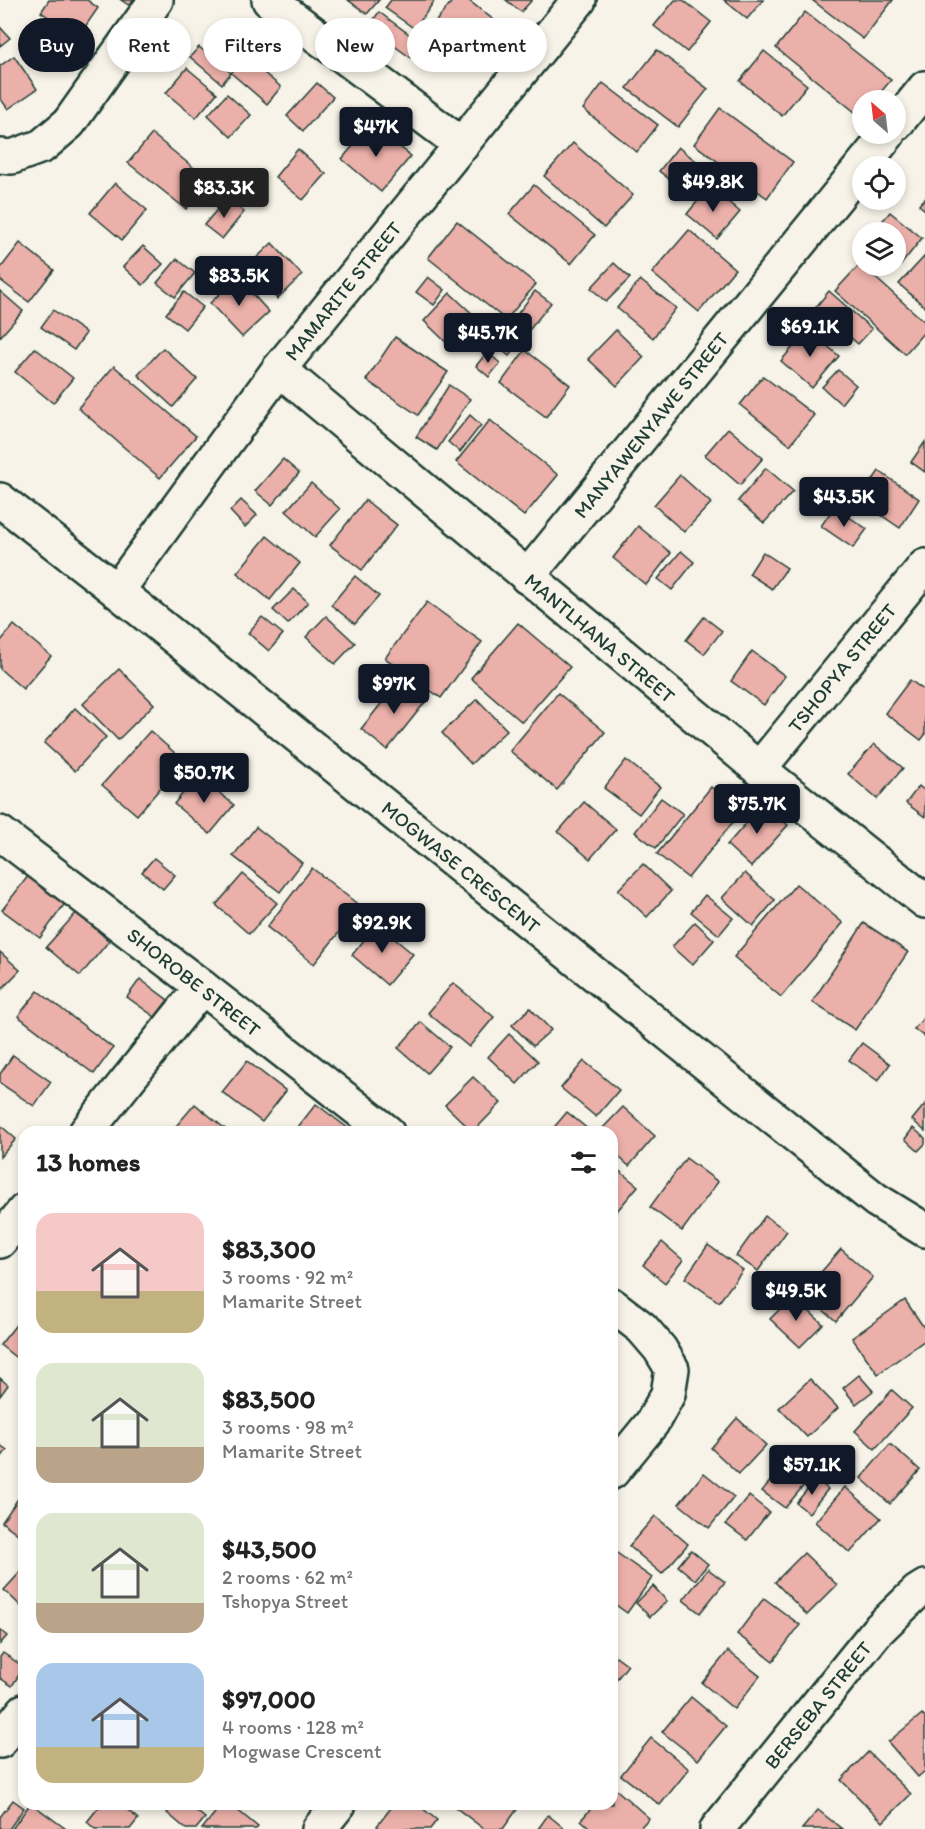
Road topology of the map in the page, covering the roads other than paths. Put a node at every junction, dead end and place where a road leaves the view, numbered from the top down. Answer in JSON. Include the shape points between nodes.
{"nodes":[{"id":1,"x":156,"y":0,"type":"edge"},
{"id":2,"x":269,"y":0,"type":"edge"},
{"id":3,"x":579,"y":0,"type":"edge"},
{"id":4,"x":925,"y":88,"type":"edge"},
{"id":5,"x":906,"y":112,"type":"edge"},
{"id":6,"x":880,"y":144,"type":"edge"},
{"id":7,"x":462,"y":145,"type":"junction"},
{"id":8,"x":0,"y":156,"type":"edge"},
{"id":9,"x":279,"y":369,"type":"junction"},
{"id":10,"x":0,"y":500,"type":"edge"},
{"id":11,"x":925,"y":566,"type":"edge"},
{"id":12,"x":527,"y":577,"type":"junction"},
{"id":13,"x":117,"y":591,"type":"junction"},
{"id":14,"x":759,"y":769,"type":"junction"},
{"id":15,"x":0,"y":833,"type":"edge"},
{"id":16,"x":925,"y":902,"type":"edge"},
{"id":17,"x":202,"y":987,"type":"junction"},
{"id":18,"x":91,"y":1126,"type":"edge"},
{"id":19,"x":379,"y":1126,"type":"edge"},
{"id":20,"x":18,"y":1218,"type":"edge"},
{"id":21,"x":925,"y":1230,"type":"edge"},
{"id":22,"x":0,"y":1241,"type":"edge"},
{"id":23,"x":618,"y":1310,"type":"edge"},
{"id":24,"x":618,"y":1465,"type":"edge"},
{"id":25,"x":925,"y":1587,"type":"edge"},
{"id":26,"x":18,"y":1719,"type":"edge"},
{"id":27,"x":0,"y":1742,"type":"edge"},
{"id":28,"x":334,"y":1810,"type":"edge"},
{"id":29,"x":319,"y":1829,"type":"edge"},
{"id":30,"x":717,"y":1829,"type":"edge"}],
"edges":[{"from":1,"to":8,"type":"street","via":[[69,123],[42,146],[12,157]]},
{"from":2,"to":7,"type":"street"},
{"from":3,"to":7,"type":"street","name":"MAMARITE STREET"},
{"from":4,"to":5,"type":"street"},
{"from":6,"to":12,"type":"street","name":"MANYAWENYAWE STREET"},
{"from":7,"to":9,"type":"street","name":"MAMARITE STREET"},
{"from":9,"to":12,"type":"street","name":"MANTLHANA STREET"},
{"from":9,"to":13,"type":"street","name":"MAMARITE STREET"},
{"from":10,"to":13,"type":"street","name":"MOGWASE CRESCENT"},
{"from":11,"to":14,"type":"street","name":"TSHOPYA STREET"},
{"from":12,"to":14,"type":"street","name":"MANTLHANA STREET"},
{"from":13,"to":21,"type":"street","name":"MOGWASE CRESCENT","via":[[866,1192]]},
{"from":14,"to":16,"type":"street","name":"MANTLHANA STREET"},
{"from":15,"to":17,"type":"street","name":"SHOROBE STREET"},
{"from":17,"to":18,"type":"street"},
{"from":17,"to":19,"type":"street","name":"SHOROBE STREET"},
{"from":20,"to":22,"type":"street"},
{"from":23,"to":24,"type":"street","via":[[642,1328],[672,1369],[668,1394],[652,1423]]},
{"from":25,"to":30,"type":"street","name":"BERSEBA STREET","via":[[877,1631]]},
{"from":26,"to":27,"type":"street"},
{"from":28,"to":29,"type":"street"}]}
